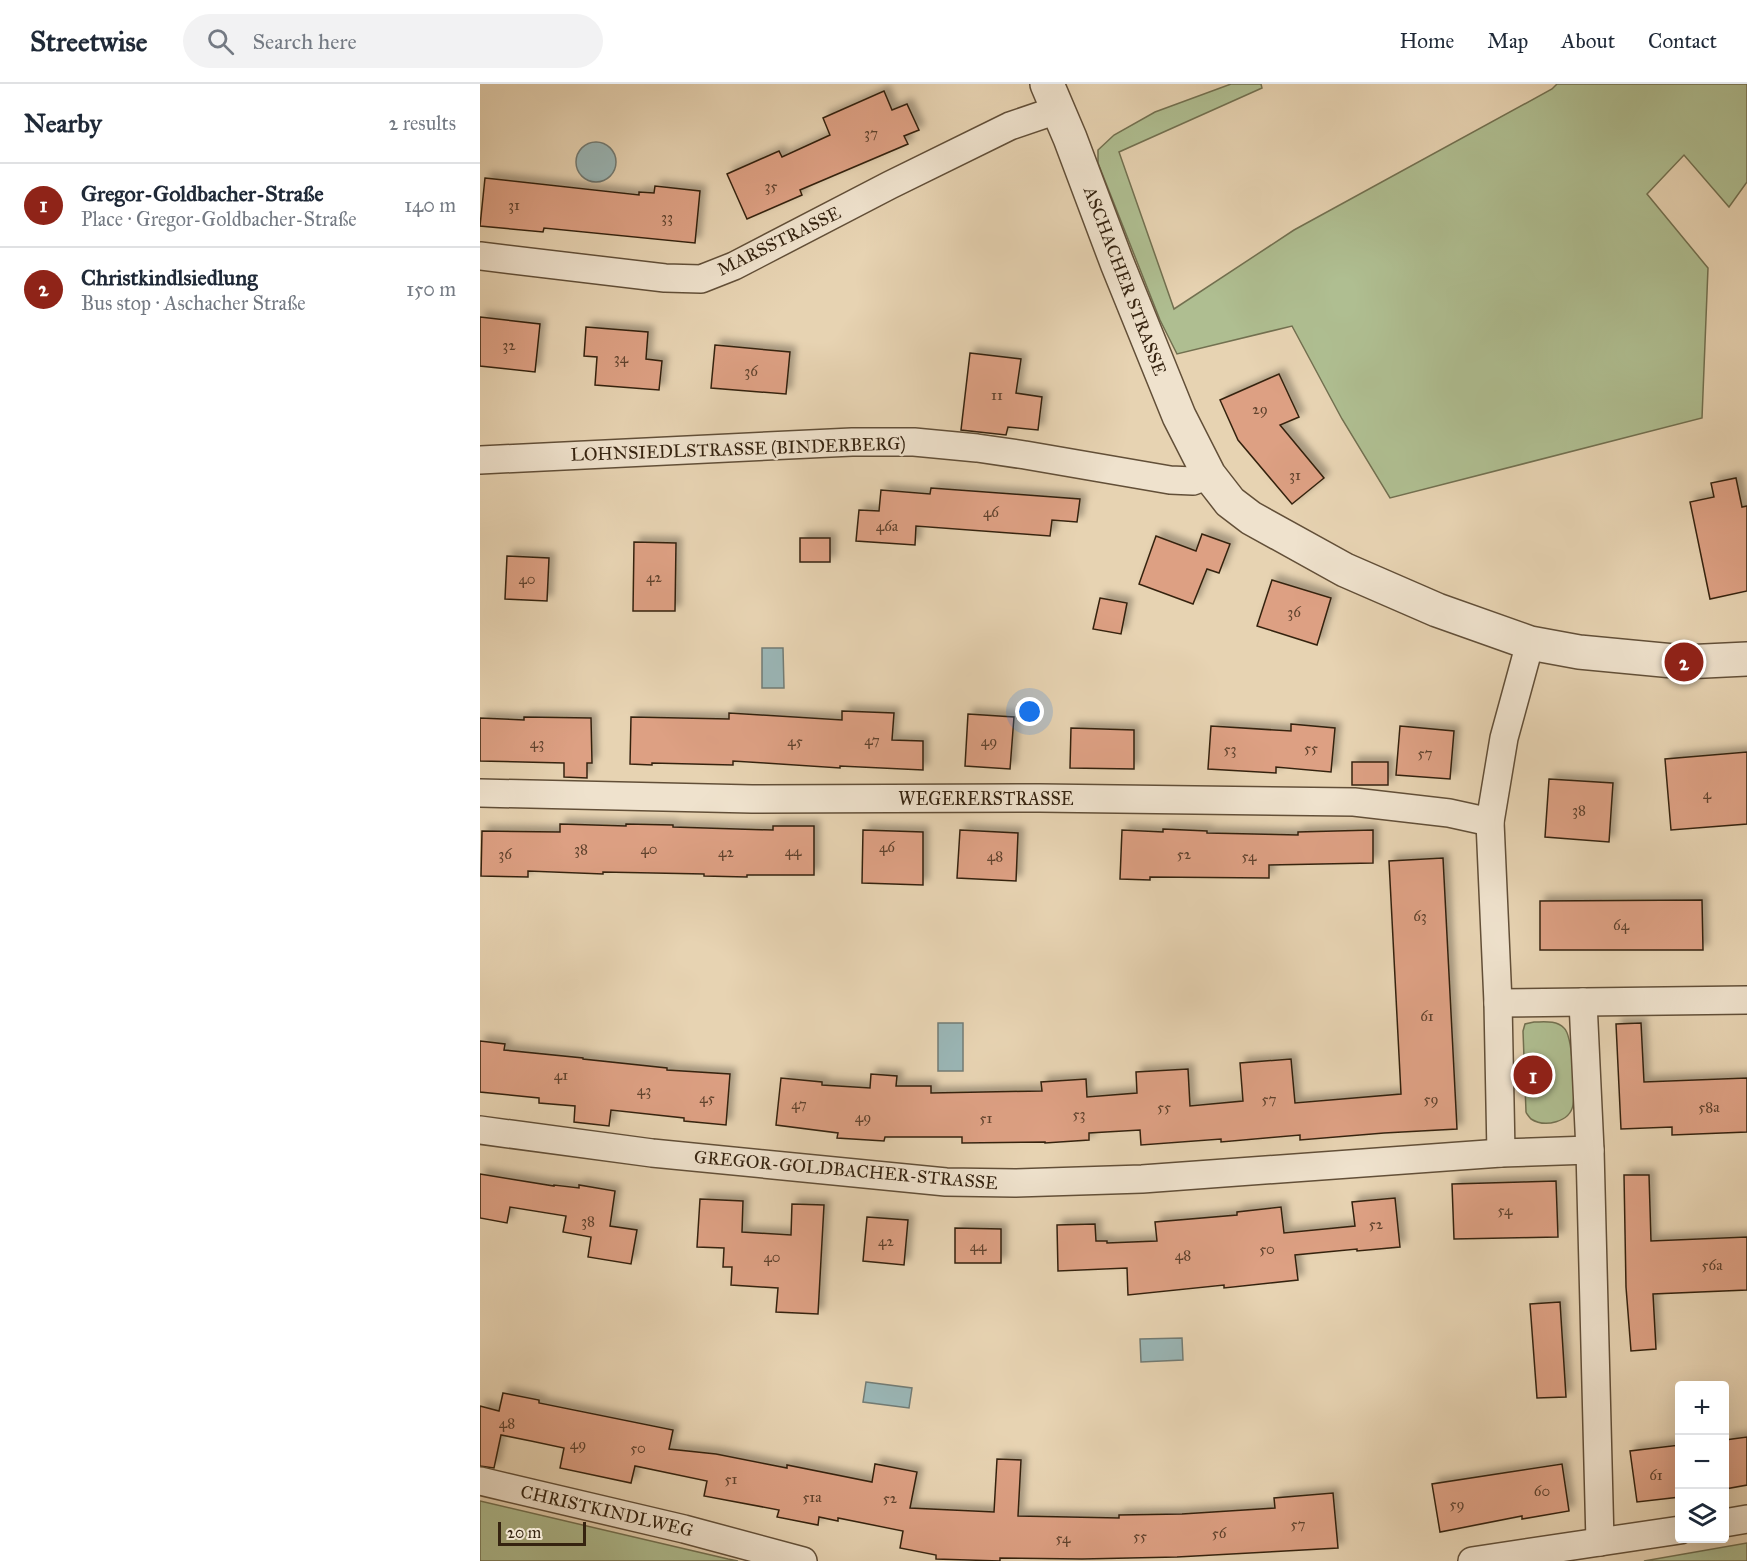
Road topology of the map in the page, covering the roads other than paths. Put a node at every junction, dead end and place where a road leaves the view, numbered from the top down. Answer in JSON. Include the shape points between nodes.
{"nodes":[{"id":1,"x":1052,"y":97,"type":"edge"},
{"id":2,"x":480,"y":256,"type":"edge"},
{"id":3,"x":480,"y":460,"type":"edge"},
{"id":4,"x":1209,"y":475,"type":"junction"},
{"id":5,"x":1530,"y":643,"type":"junction"},
{"id":6,"x":1747,"y":659,"type":"edge"},
{"id":7,"x":480,"y":793,"type":"edge"},
{"id":8,"x":1490,"y":822,"type":"junction"},
{"id":9,"x":1747,"y":1000,"type":"edge"},
{"id":10,"x":1583,"y":1002,"type":"junction"},
{"id":11,"x":1498,"y":1003,"type":"junction"},
{"id":12,"x":480,"y":1130,"type":"edge"},
{"id":13,"x":1590,"y":1150,"type":"junction"},
{"id":14,"x":1501,"y":1153,"type":"junction"},
{"id":15,"x":480,"y":1481,"type":"edge"},
{"id":16,"x":1747,"y":1519,"type":"edge"},
{"id":17,"x":1729,"y":1522,"type":"edge"},
{"id":18,"x":1675,"y":1531,"type":"edge"},
{"id":19,"x":1600,"y":1542,"type":"junction"},
{"id":20,"x":803,"y":1561,"type":"edge"},
{"id":21,"x":1472,"y":1561,"type":"edge"}],
"edges":[{"from":1,"to":2,"type":"street","name":"MARSSTRASSE","via":[[1010,126],[701,279]]},
{"from":1,"to":4,"type":"street","name":"ASCHACHER STRASSE","via":[[1160,371]]},
{"from":3,"to":4,"type":"street","name":"LOHNSIEDLSTRASSE (BINDERBERG)","via":[[914,442],[978,448],[1170,480],[1193,481]]},
{"from":4,"to":5,"type":"street","name":"ASCHACHER STRASSE","via":[[1230,502],[1251,518],[1345,570],[1437,610]]},
{"from":5,"to":6,"type":"street","via":[[1684,662]]},
{"from":5,"to":8,"type":"street","via":[[1504,738]]},
{"from":7,"to":8,"type":"street","name":"WEGERERSTRASSE","via":[[752,799],[1354,801]]},
{"from":8,"to":11,"type":"street"},
{"from":9,"to":10,"type":"street"},
{"from":10,"to":11,"type":"street"},
{"from":10,"to":13,"type":"street"},
{"from":11,"to":14,"type":"street"},
{"from":12,"to":14,"type":"street","name":"GREGOR-GOLDBACHER-STRASSE","via":[[652,1153],[1015,1184],[1142,1179]]},
{"from":13,"to":14,"type":"street","name":"GREGOR-GOLDBACHER-STRASSE"},
{"from":13,"to":19,"type":"street"},
{"from":15,"to":20,"type":"street","name":"CHRISTKINDLWEG"},
{"from":16,"to":17,"type":"street"},
{"from":18,"to":19,"type":"street"},
{"from":19,"to":21,"type":"street"}]}
